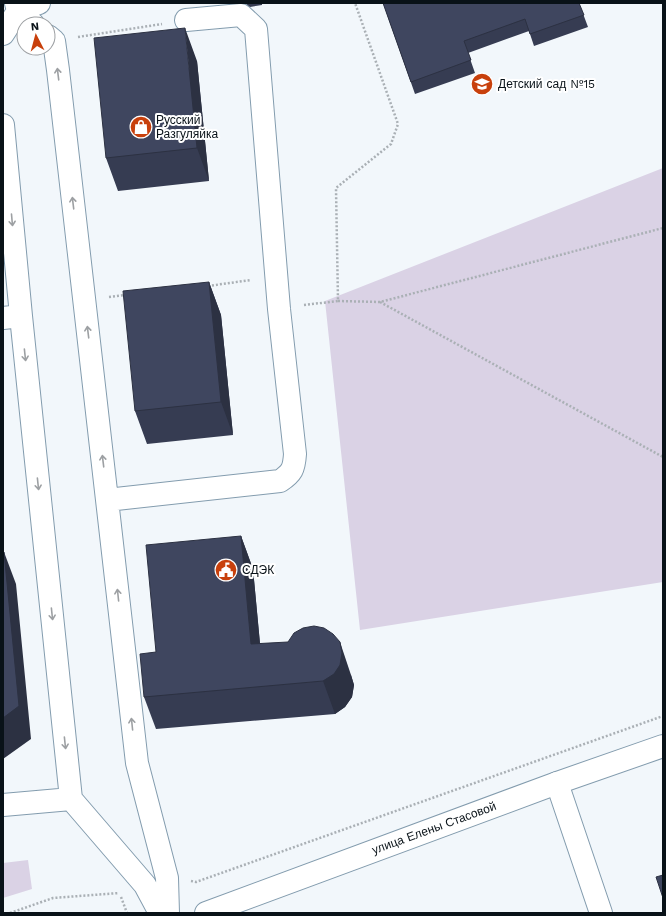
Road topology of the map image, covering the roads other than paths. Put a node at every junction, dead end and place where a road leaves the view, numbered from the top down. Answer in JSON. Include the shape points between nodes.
{"nodes":[{"id":1,"x":39,"y":3,"type":"edge"},
{"id":2,"x":18,"y":14,"type":"edge"},
{"id":3,"x":186,"y":20,"type":"road end"},
{"id":4,"x":3,"y":34,"type":"edge"},
{"id":5,"x":53,"y":56,"type":"edge"},
{"id":6,"x":3,"y":125,"type":"edge"},
{"id":7,"x":12,"y":317,"type":"edge"},
{"id":8,"x":107,"y":500,"type":"junction"},
{"id":9,"x":663,"y":746,"type":"edge"},
{"id":10,"x":556,"y":783,"type":"junction"},
{"id":11,"x":71,"y":799,"type":"junction"},
{"id":12,"x":3,"y":806,"type":"edge"},
{"id":13,"x":160,"y":913,"type":"edge"},
{"id":14,"x":168,"y":913,"type":"edge"},
{"id":15,"x":206,"y":913,"type":"edge"},
{"id":16,"x":601,"y":913,"type":"edge"}],
"edges":[{"from":1,"to":2,"type":"street"},
{"from":2,"to":4,"type":"street"},
{"from":3,"to":8,"type":"street","via":[[241,15],[256,29],[294,465],[290,474],[280,481]]},
{"from":8,"to":5,"type":"street","one_way":true},
{"from":6,"to":7,"type":"street","one_way":true},
{"from":7,"to":11,"type":"street","one_way":true},
{"from":14,"to":8,"type":"street","one_way":true,"via":[[167,878],[137,763]]},
{"from":9,"to":10,"type":"street","name":"улица Елены Стасовой"},
{"from":10,"to":15,"type":"street","name":"улица Елены Стасовой"},
{"from":10,"to":16,"type":"street"},
{"from":11,"to":12,"type":"street"},
{"from":11,"to":13,"type":"street","via":[[145,885]]}]}
